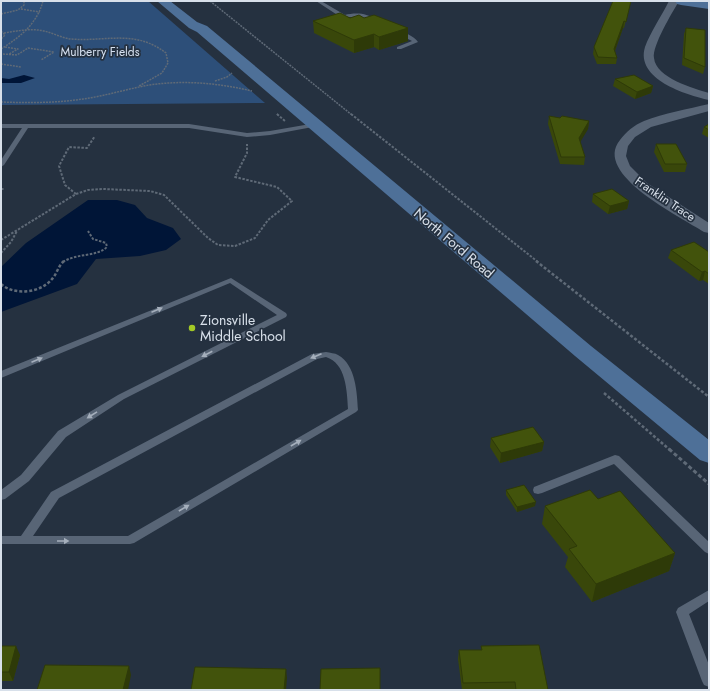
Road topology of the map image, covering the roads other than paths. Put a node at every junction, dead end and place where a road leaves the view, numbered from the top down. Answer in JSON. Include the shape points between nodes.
{"nodes":[{"id":1,"x":163,"y":1,"type":"edge"},
{"id":2,"x":174,"y":1,"type":"edge"},
{"id":3,"x":318,"y":1,"type":"edge"},
{"id":4,"x":674,"y":1,"type":"edge"},
{"id":5,"x":681,"y":1,"type":"edge"},
{"id":6,"x":709,"y":5,"type":"edge"},
{"id":7,"x":344,"y":17,"type":"junction"},
{"id":8,"x":202,"y":29,"type":"junction"},
{"id":9,"x":393,"y":30,"type":"edge"},
{"id":10,"x":399,"y":48,"type":"dead end"},
{"id":11,"x":709,"y":97,"type":"edge"},
{"id":12,"x":709,"y":107,"type":"edge"},
{"id":13,"x":316,"y":125,"type":"junction"},
{"id":14,"x":1,"y":126,"type":"edge"},
{"id":15,"x":26,"y":126,"type":"junction"},
{"id":16,"x":1,"y":165,"type":"edge"},
{"id":17,"x":709,"y":228,"type":"edge"},
{"id":18,"x":1,"y":375,"type":"edge"},
{"id":19,"x":709,"y":454,"type":"edge"},
{"id":20,"x":538,"y":490,"type":"dead end"},
{"id":21,"x":1,"y":496,"type":"edge"},
{"id":22,"x":1,"y":540,"type":"edge"},
{"id":23,"x":24,"y":541,"type":"junction"},
{"id":24,"x":709,"y":549,"type":"edge"},
{"id":25,"x":709,"y":595,"type":"edge"},
{"id":26,"x":709,"y":681,"type":"edge"}],
"edges":[{"from":1,"to":8,"type":"main road","name":"North Ford Road"},
{"from":2,"to":8,"type":"main road","name":"North Ford Road","via":[[200,24]]},
{"from":3,"to":7,"type":"lane"},
{"from":4,"to":11,"type":"street","via":[[650,47],[647,60],[650,67],[664,78]]},
{"from":5,"to":6,"type":"main road"},
{"from":7,"to":7,"type":"lane","via":[[342,20],[350,25],[373,22],[369,17],[361,15]]},
{"from":8,"to":13,"type":"main road","name":"North Ford Road"},
{"from":9,"to":10,"type":"lane","via":[[414,39],[415,42]]},
{"from":12,"to":17,"type":"street","name":"Franklin Trace","via":[[647,124],[626,139],[620,150],[623,164],[636,182]]},
{"from":13,"to":15,"type":"lane","via":[[247,135],[189,126]]},
{"from":13,"to":19,"type":"main road","name":"North Ford Road"},
{"from":14,"to":15,"type":"lane"},
{"from":15,"to":16,"type":"lane"},
{"from":18,"to":21,"type":"lane","one_way":true,"via":[[231,280],[283,315],[121,396],[62,434],[25,478]]},
{"from":20,"to":24,"type":"lane","via":[[615,459]]},
{"from":22,"to":23,"type":"lane"},
{"from":23,"to":23,"type":"lane","one_way":true,"via":[[130,540],[352,410],[352,386],[345,370],[333,355],[323,353],[315,356],[55,496]]},
{"from":25,"to":26,"type":"lane","via":[[682,612]]}]}
